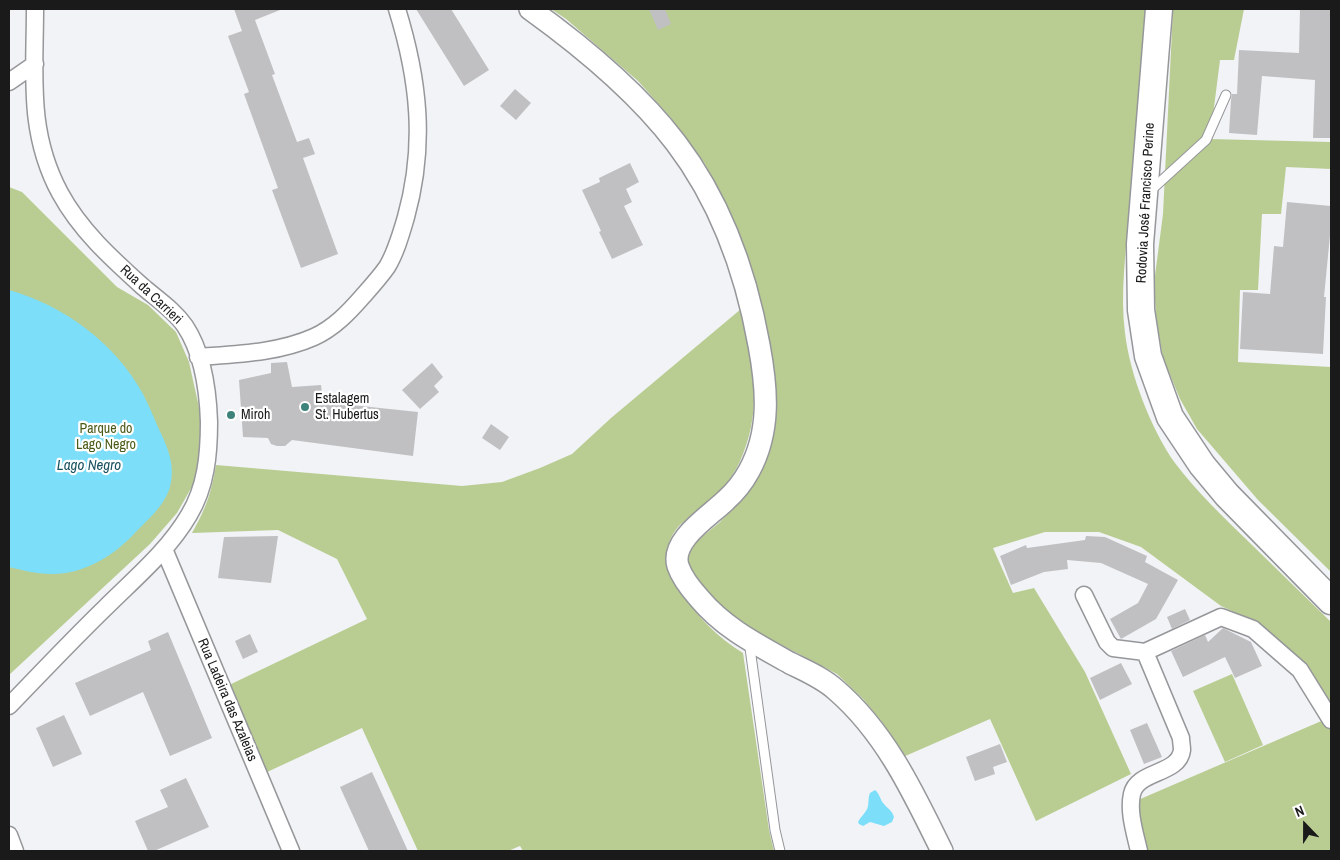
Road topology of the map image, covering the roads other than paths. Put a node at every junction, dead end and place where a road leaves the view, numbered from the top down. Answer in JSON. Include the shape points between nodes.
{"nodes":[{"id":1,"x":35,"y":9,"type":"edge"},
{"id":2,"x":397,"y":9,"type":"edge"},
{"id":3,"x":530,"y":9,"type":"edge"},
{"id":4,"x":1159,"y":9,"type":"edge"},
{"id":5,"x":35,"y":64,"type":"junction"},
{"id":6,"x":9,"y":82,"type":"edge"},
{"id":7,"x":1226,"y":95,"type":"dead end"},
{"id":8,"x":1143,"y":197,"type":"junction"},
{"id":9,"x":198,"y":357,"type":"junction"},
{"id":10,"x":164,"y":549,"type":"junction"},
{"id":11,"x":1084,"y":595,"type":"dead end"},
{"id":12,"x":1331,"y":601,"type":"edge"},
{"id":13,"x":748,"y":640,"type":"junction"},
{"id":14,"x":1145,"y":652,"type":"junction"},
{"id":15,"x":9,"y":706,"type":"edge"},
{"id":16,"x":1331,"y":720,"type":"edge"},
{"id":17,"x":9,"y":834,"type":"edge"},
{"id":18,"x":15,"y":851,"type":"edge"},
{"id":19,"x":291,"y":851,"type":"edge"},
{"id":20,"x":780,"y":851,"type":"edge"},
{"id":21,"x":942,"y":851,"type":"edge"},
{"id":22,"x":1139,"y":851,"type":"edge"}],
"edges":[{"from":1,"to":5,"type":"street","name":"Rua da Carrieri"},
{"from":2,"to":9,"type":"street","via":[[414,81],[418,152],[411,201],[402,232],[386,267],[344,316],[314,337],[278,348]]},
{"from":3,"to":13,"type":"street","via":[[560,30],[632,94],[677,144],[700,178],[723,223],[745,281],[765,381],[764,430],[758,451],[740,486],[683,541],[678,552],[678,565],[692,590],[708,609]]},
{"from":4,"to":8,"type":"main road","name":"Rodovia José Francisco Perine"},
{"from":5,"to":6,"type":"street"},
{"from":5,"to":9,"type":"street","name":"Rua da Carrieri","via":[[33,93],[38,136],[48,169],[60,193],[90,237],[178,318],[192,338]]},
{"from":7,"to":8,"type":"lane","via":[[1206,140]]},
{"from":8,"to":12,"type":"main road","name":"Rodovia José Francisco Perine","via":[[1140,286],[1144,335],[1150,364],[1170,417],[1202,465],[1228,495]]},
{"from":9,"to":10,"type":"street","name":"Rua da Carrieri","via":[[207,396],[207,470],[193,508]]},
{"from":10,"to":15,"type":"street","name":"Rua da Carrieri"},
{"from":10,"to":19,"type":"street","name":"Rua Ladeira das Azaleias"},
{"from":11,"to":14,"type":"street","via":[[1113,648]]},
{"from":13,"to":20,"type":"lane"},
{"from":13,"to":21,"type":"street","via":[[817,676],[850,702],[894,759]]},
{"from":14,"to":16,"type":"street","via":[[1221,617],[1253,629],[1300,670]]},
{"from":14,"to":22,"type":"street","via":[[1181,738],[1182,751],[1173,765],[1142,780],[1132,791],[1131,808]]},
{"from":17,"to":18,"type":"street"}]}
